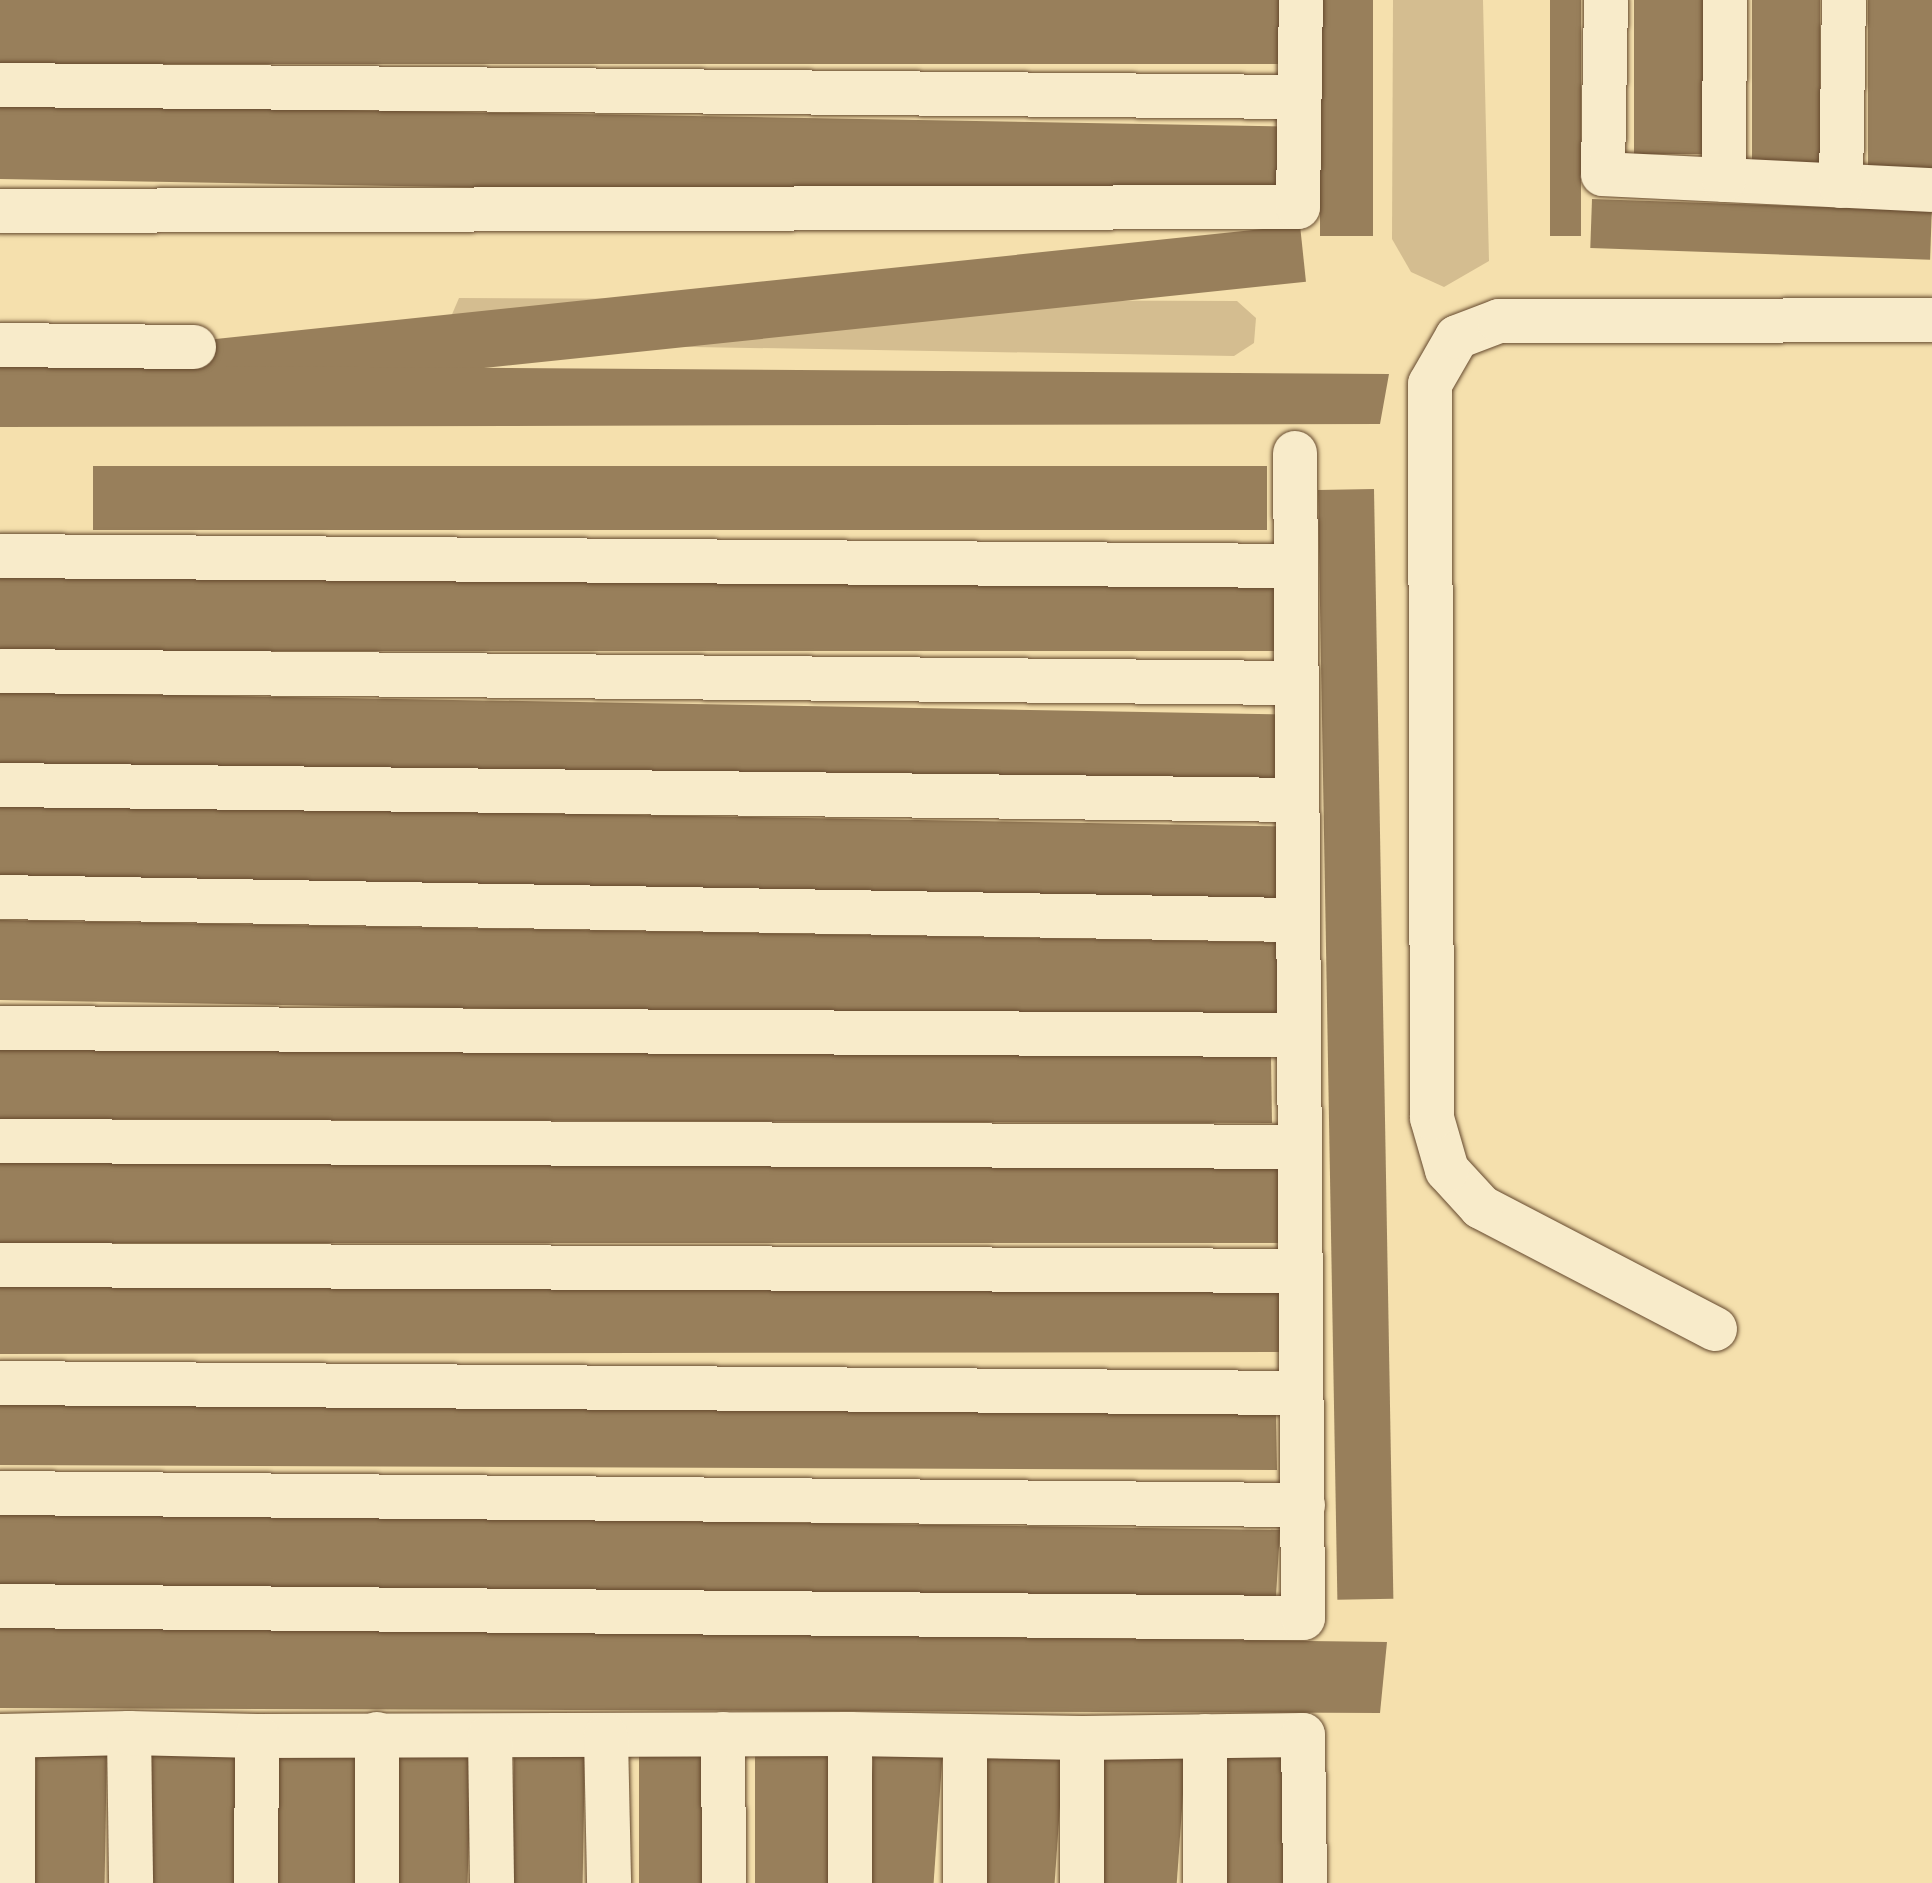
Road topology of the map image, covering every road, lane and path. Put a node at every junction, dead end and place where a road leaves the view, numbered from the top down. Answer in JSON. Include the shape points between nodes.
{"nodes":[{"id":1,"x":1301,"y":0,"type":"edge"},
{"id":2,"x":1606,"y":0,"type":"edge"},
{"id":3,"x":1725,"y":0,"type":"edge"},
{"id":4,"x":1844,"y":0,"type":"edge"},
{"id":5,"x":0,"y":85,"type":"edge"},
{"id":6,"x":1299,"y":97,"type":"junction"},
{"id":7,"x":1724,"y":180,"type":"junction"},
{"id":8,"x":1841,"y":186,"type":"junction"},
{"id":9,"x":1932,"y":190,"type":"edge"},
{"id":10,"x":0,"y":211,"type":"edge"},
{"id":11,"x":1932,"y":320,"type":"edge"},
{"id":12,"x":0,"y":345,"type":"edge"},
{"id":13,"x":194,"y":347,"type":"dead end"},
{"id":14,"x":1295,"y":453,"type":"dead end"},
{"id":15,"x":0,"y":556,"type":"edge"},
{"id":16,"x":1295,"y":566,"type":"junction"},
{"id":17,"x":0,"y":671,"type":"edge"},
{"id":18,"x":1296,"y":683,"type":"junction"},
{"id":19,"x":0,"y":785,"type":"edge"},
{"id":20,"x":1297,"y":800,"type":"junction"},
{"id":21,"x":0,"y":897,"type":"edge"},
{"id":22,"x":1298,"y":920,"type":"junction"},
{"id":23,"x":0,"y":1028,"type":"edge"},
{"id":24,"x":1299,"y":1035,"type":"junction"},
{"id":25,"x":0,"y":1141,"type":"edge"},
{"id":26,"x":1300,"y":1147,"type":"junction"},
{"id":27,"x":0,"y":1265,"type":"edge"},
{"id":28,"x":1301,"y":1271,"type":"junction"},
{"id":29,"x":1715,"y":1329,"type":"dead end"},
{"id":30,"x":0,"y":1383,"type":"edge"},
{"id":31,"x":1301,"y":1393,"type":"junction"},
{"id":32,"x":0,"y":1493,"type":"edge"},
{"id":33,"x":1303,"y":1505,"type":"junction"},
{"id":34,"x":0,"y":1606,"type":"edge"},
{"id":35,"x":129,"y":1733,"type":"junction"},
{"id":36,"x":377,"y":1734,"type":"junction"},
{"id":37,"x":723,"y":1734,"type":"junction"},
{"id":38,"x":850,"y":1734,"type":"junction"},
{"id":39,"x":6,"y":1736,"type":"edge"},
{"id":40,"x":257,"y":1736,"type":"junction"},
{"id":41,"x":490,"y":1736,"type":"junction"},
{"id":42,"x":606,"y":1736,"type":"junction"},
{"id":43,"x":965,"y":1736,"type":"junction"},
{"id":44,"x":1205,"y":1736,"type":"junction"},
{"id":45,"x":1082,"y":1738,"type":"junction"},
{"id":46,"x":13,"y":1883,"type":"edge"},
{"id":47,"x":131,"y":1883,"type":"edge"},
{"id":48,"x":256,"y":1883,"type":"edge"},
{"id":49,"x":377,"y":1883,"type":"edge"},
{"id":50,"x":492,"y":1883,"type":"edge"},
{"id":51,"x":609,"y":1883,"type":"edge"},
{"id":52,"x":724,"y":1883,"type":"edge"},
{"id":53,"x":850,"y":1883,"type":"edge"},
{"id":54,"x":965,"y":1883,"type":"edge"},
{"id":55,"x":1082,"y":1883,"type":"edge"},
{"id":56,"x":1205,"y":1883,"type":"edge"},
{"id":57,"x":1305,"y":1883,"type":"edge"}],
"edges":[{"from":1,"to":6,"type":"lane"},
{"from":2,"to":7,"type":"lane","via":[[1603,174]]},
{"from":3,"to":7,"type":"lane"},
{"from":4,"to":8,"type":"lane"},
{"from":5,"to":6,"type":"lane"},
{"from":6,"to":10,"type":"lane","via":[[1298,207]]},
{"from":7,"to":8,"type":"lane"},
{"from":8,"to":9,"type":"lane"},
{"from":11,"to":29,"type":"lane","via":[[1499,321],[1457,337],[1430,384],[1432,1118],[1443,1157],[1447,1170],[1481,1207]]},
{"from":12,"to":13,"type":"lane"},
{"from":14,"to":16,"type":"lane"},
{"from":15,"to":16,"type":"lane"},
{"from":16,"to":18,"type":"lane"},
{"from":17,"to":18,"type":"lane"},
{"from":18,"to":20,"type":"lane"},
{"from":19,"to":20,"type":"lane"},
{"from":20,"to":22,"type":"lane"},
{"from":21,"to":22,"type":"lane"},
{"from":22,"to":24,"type":"lane"},
{"from":23,"to":24,"type":"lane"},
{"from":24,"to":26,"type":"lane"},
{"from":25,"to":26,"type":"lane"},
{"from":26,"to":28,"type":"lane"},
{"from":27,"to":28,"type":"lane"},
{"from":28,"to":31,"type":"lane"},
{"from":30,"to":31,"type":"lane"},
{"from":31,"to":33,"type":"lane"},
{"from":32,"to":33,"type":"lane"},
{"from":33,"to":34,"type":"lane","via":[[1303,1618]]},
{"from":35,"to":39,"type":"lane"},
{"from":35,"to":40,"type":"lane"},
{"from":35,"to":47,"type":"lane"},
{"from":36,"to":40,"type":"lane"},
{"from":36,"to":41,"type":"lane"},
{"from":36,"to":49,"type":"lane"},
{"from":37,"to":38,"type":"lane"},
{"from":37,"to":42,"type":"lane"},
{"from":37,"to":52,"type":"lane"},
{"from":38,"to":43,"type":"lane"},
{"from":38,"to":53,"type":"lane"},
{"from":39,"to":46,"type":"lane"},
{"from":40,"to":48,"type":"lane"},
{"from":41,"to":42,"type":"lane"},
{"from":41,"to":50,"type":"lane"},
{"from":42,"to":51,"type":"lane"},
{"from":43,"to":45,"type":"lane"},
{"from":43,"to":54,"type":"lane"},
{"from":44,"to":45,"type":"lane"},
{"from":44,"to":56,"type":"lane"},
{"from":44,"to":57,"type":"lane","via":[[1303,1735]]},
{"from":45,"to":55,"type":"lane"}]}
